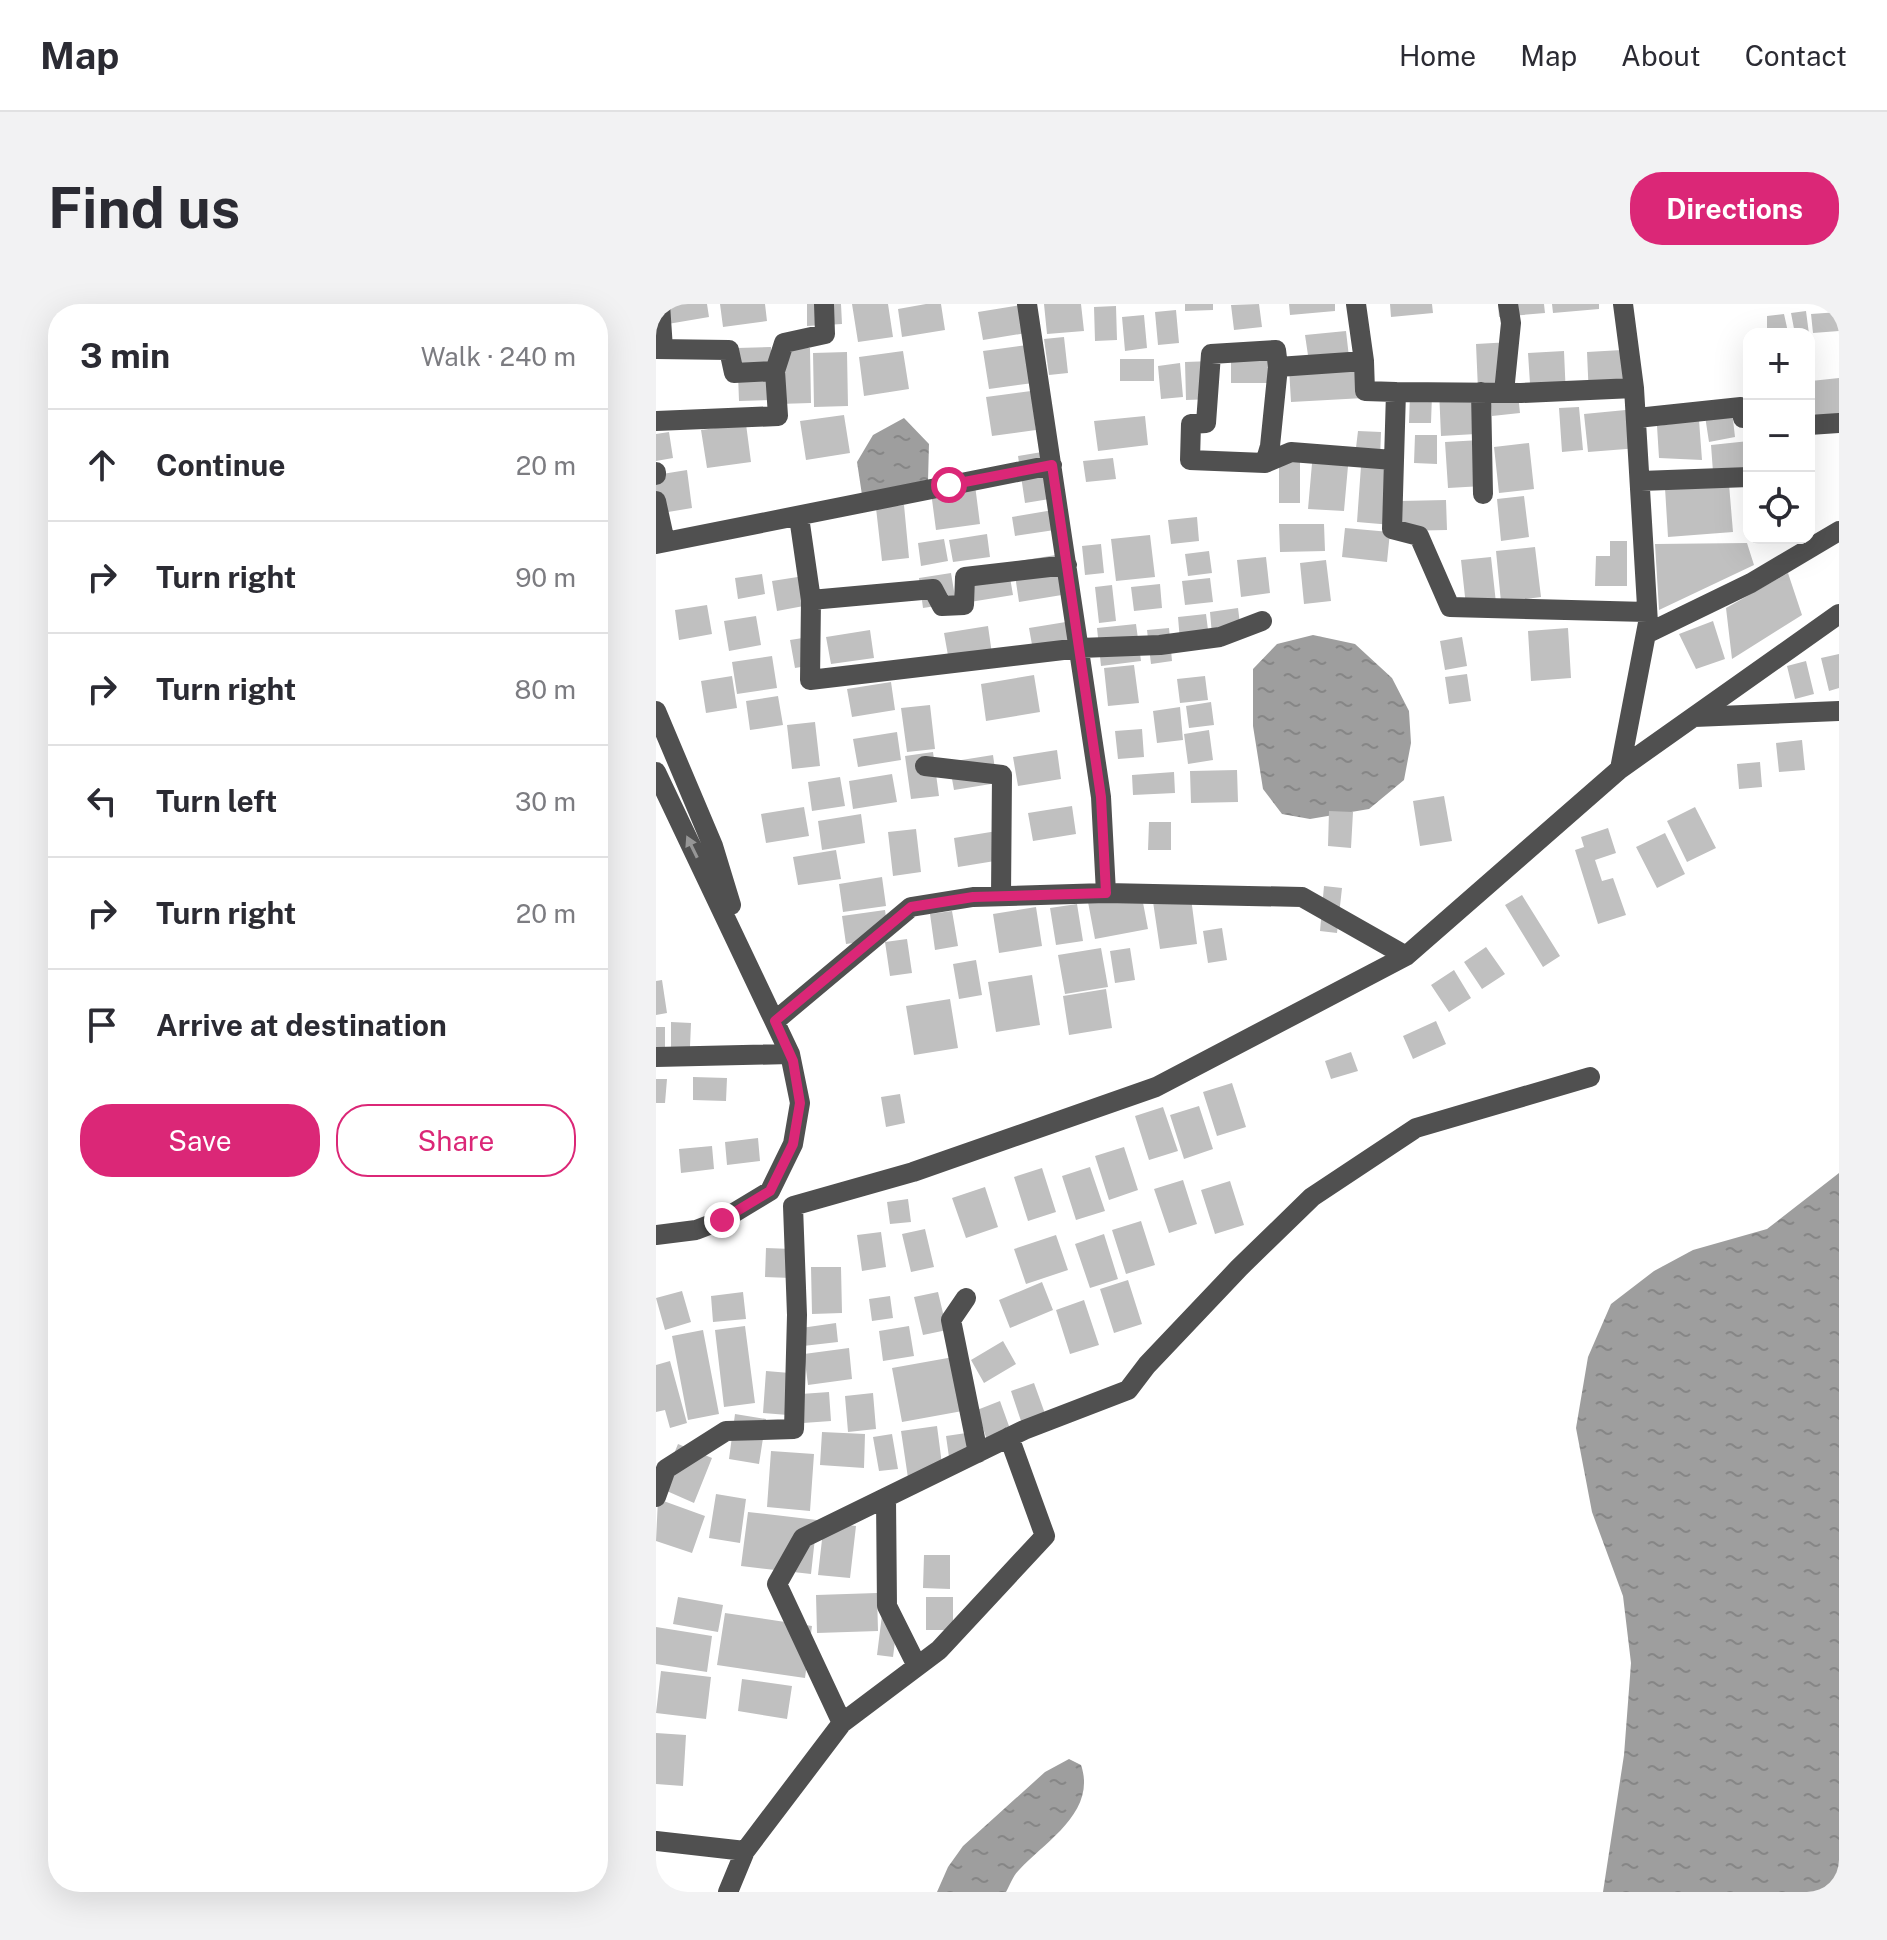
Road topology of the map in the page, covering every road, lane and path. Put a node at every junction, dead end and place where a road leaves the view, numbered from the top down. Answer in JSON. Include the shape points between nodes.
{"nodes":[{"id":1,"x":660,"y":304,"type":"edge"},
{"id":2,"x":824,"y":304,"type":"edge"},
{"id":3,"x":1027,"y":304,"type":"edge"},
{"id":4,"x":1356,"y":304,"type":"edge"},
{"id":5,"x":1508,"y":304,"type":"edge"},
{"id":6,"x":1623,"y":304,"type":"edge"},
{"id":7,"x":660,"y":349,"type":"edge"},
{"id":8,"x":1364,"y":361,"type":"junction"},
{"id":9,"x":1278,"y":367,"type":"junction"},
{"id":10,"x":775,"y":371,"type":"junction"},
{"id":11,"x":1634,"y":388,"type":"junction"},
{"id":12,"x":1396,"y":392,"type":"junction"},
{"id":13,"x":1481,"y":392,"type":"junction"},
{"id":14,"x":1504,"y":392,"type":"junction"},
{"id":15,"x":1637,"y":418,"type":"junction"},
{"id":16,"x":1743,"y":418,"type":"edge"},
{"id":17,"x":656,"y":421,"type":"edge"},
{"id":18,"x":1839,"y":423,"type":"edge"},
{"id":19,"x":1815,"y":425,"type":"edge"},
{"id":20,"x":1393,"y":460,"type":"junction"},
{"id":21,"x":1265,"y":463,"type":"junction"},
{"id":22,"x":1052,"y":465,"type":"junction"},
{"id":23,"x":1743,"y":477,"type":"edge"},
{"id":24,"x":1641,"y":481,"type":"junction"},
{"id":25,"x":1483,"y":494,"type":"dead end"},
{"id":26,"x":656,"y":501,"type":"edge"},
{"id":27,"x":799,"y":517,"type":"junction"},
{"id":28,"x":1839,"y":531,"type":"edge"},
{"id":29,"x":660,"y":543,"type":"edge"},
{"id":30,"x":1067,"y":565,"type":"junction"},
{"id":31,"x":811,"y":600,"type":"junction"},
{"id":32,"x":1647,"y":612,"type":"junction"},
{"id":33,"x":1839,"y":614,"type":"edge"},
{"id":34,"x":1262,"y":621,"type":"dead end"},
{"id":35,"x":1646,"y":634,"type":"junction"},
{"id":36,"x":1080,"y":648,"type":"junction"},
{"id":37,"x":656,"y":711,"type":"edge"},
{"id":38,"x":1839,"y":711,"type":"edge"},
{"id":39,"x":1694,"y":717,"type":"junction"},
{"id":40,"x":925,"y":766,"type":"dead end"},
{"id":41,"x":1620,"y":769,"type":"junction"},
{"id":42,"x":656,"y":772,"type":"edge"},
{"id":43,"x":1106,"y":893,"type":"junction"},
{"id":44,"x":1001,"y":896,"type":"junction"},
{"id":45,"x":1406,"y":956,"type":"junction"},
{"id":46,"x":750,"y":966,"type":"junction"},
{"id":47,"x":775,"y":1021,"type":"junction"},
{"id":48,"x":790,"y":1054,"type":"junction"},
{"id":49,"x":656,"y":1057,"type":"edge"},
{"id":50,"x":1590,"y":1077,"type":"dead end"},
{"id":51,"x":696,"y":1230,"type":"junction"},
{"id":52,"x":656,"y":1235,"type":"edge"},
{"id":53,"x":656,"y":1246,"type":"edge"},
{"id":54,"x":966,"y":1298,"type":"dead end"},
{"id":55,"x":1009,"y":1437,"type":"junction"},
{"id":56,"x":978,"y":1453,"type":"junction"},
{"id":57,"x":656,"y":1497,"type":"edge"},
{"id":58,"x":886,"y":1498,"type":"junction"},
{"id":59,"x":917,"y":1666,"type":"junction"},
{"id":60,"x":842,"y":1723,"type":"junction"},
{"id":61,"x":656,"y":1841,"type":"edge"},
{"id":62,"x":745,"y":1851,"type":"junction"},
{"id":63,"x":728,"y":1892,"type":"edge"}],
"edges":[{"from":1,"to":7,"type":"street"},
{"from":2,"to":10,"type":"street","via":[[825,334],[784,343]]},
{"from":3,"to":22,"type":"street"},
{"from":4,"to":8,"type":"street"},
{"from":5,"to":14,"type":"street"},
{"from":6,"to":11,"type":"street"},
{"from":7,"to":10,"type":"street","via":[[729,350],[734,373]]},
{"from":8,"to":9,"type":"street"},
{"from":8,"to":12,"type":"street","via":[[1365,391]]},
{"from":9,"to":21,"type":"street"},
{"from":9,"to":21,"type":"street","via":[[1276,350],[1211,354],[1206,423],[1191,424],[1190,460]]},
{"from":10,"to":17,"type":"street","via":[[778,416]]},
{"from":11,"to":14,"type":"street"},
{"from":11,"to":15,"type":"street"},
{"from":12,"to":13,"type":"street"},
{"from":12,"to":20,"type":"street"},
{"from":13,"to":14,"type":"street"},
{"from":13,"to":25,"type":"street"},
{"from":15,"to":16,"type":"street","via":[[1741,407]]},
{"from":15,"to":24,"type":"street"},
{"from":18,"to":19,"type":"street"},
{"from":20,"to":21,"type":"street","via":[[1291,452]]},
{"from":20,"to":32,"type":"street","via":[[1392,529],[1419,536],[1450,607]]},
{"from":22,"to":27,"type":"street"},
{"from":22,"to":30,"type":"street"},
{"from":23,"to":24,"type":"street"},
{"from":24,"to":32,"type":"street"},
{"from":26,"to":29,"type":"street"},
{"from":27,"to":29,"type":"street"},
{"from":27,"to":31,"type":"street"},
{"from":28,"to":35,"type":"street","via":[[1751,583]]},
{"from":30,"to":31,"type":"street","via":[[965,577],[964,605],[942,606],[933,589]]},
{"from":30,"to":36,"type":"street"},
{"from":31,"to":36,"type":"street","via":[[810,680]]},
{"from":32,"to":35,"type":"street"},
{"from":33,"to":39,"type":"street"},
{"from":34,"to":36,"type":"street","via":[[1220,637]]},
{"from":35,"to":41,"type":"street"},
{"from":36,"to":43,"type":"street","via":[[1101,797]]},
{"from":37,"to":46,"type":"street","via":[[713,846]]},
{"from":38,"to":39,"type":"street"},
{"from":39,"to":41,"type":"street"},
{"from":40,"to":44,"type":"street","via":[[1002,775]]},
{"from":41,"to":45,"type":"street"},
{"from":46,"to":42,"type":"street","one_way":true},
{"from":43,"to":44,"type":"street"},
{"from":43,"to":45,"type":"street","via":[[1302,897]]},
{"from":44,"to":47,"type":"street","via":[[911,907]]},
{"from":45,"to":57,"type":"street","via":[[1156,1087],[913,1172],[793,1206],[794,1429],[726,1431],[666,1469]]},
{"from":46,"to":47,"type":"street"},
{"from":47,"to":48,"type":"street"},
{"from":48,"to":49,"type":"street"},
{"from":48,"to":51,"type":"street","via":[[800,1103],[793,1144],[770,1191]]},
{"from":50,"to":55,"type":"street","via":[[1416,1128],[1312,1197],[1128,1390]]},
{"from":51,"to":52,"type":"street"},
{"from":51,"to":53,"type":"street"},
{"from":54,"to":56,"type":"street","via":[[951,1320]]},
{"from":55,"to":56,"type":"street"},
{"from":55,"to":59,"type":"street","via":[[1045,1536],[939,1650]]},
{"from":56,"to":58,"type":"street"},
{"from":58,"to":59,"type":"street","via":[[887,1606]]},
{"from":58,"to":60,"type":"street","via":[[803,1538],[777,1584]]},
{"from":59,"to":60,"type":"street"},
{"from":60,"to":62,"type":"street"},
{"from":61,"to":62,"type":"street"},
{"from":62,"to":63,"type":"street"}]}
